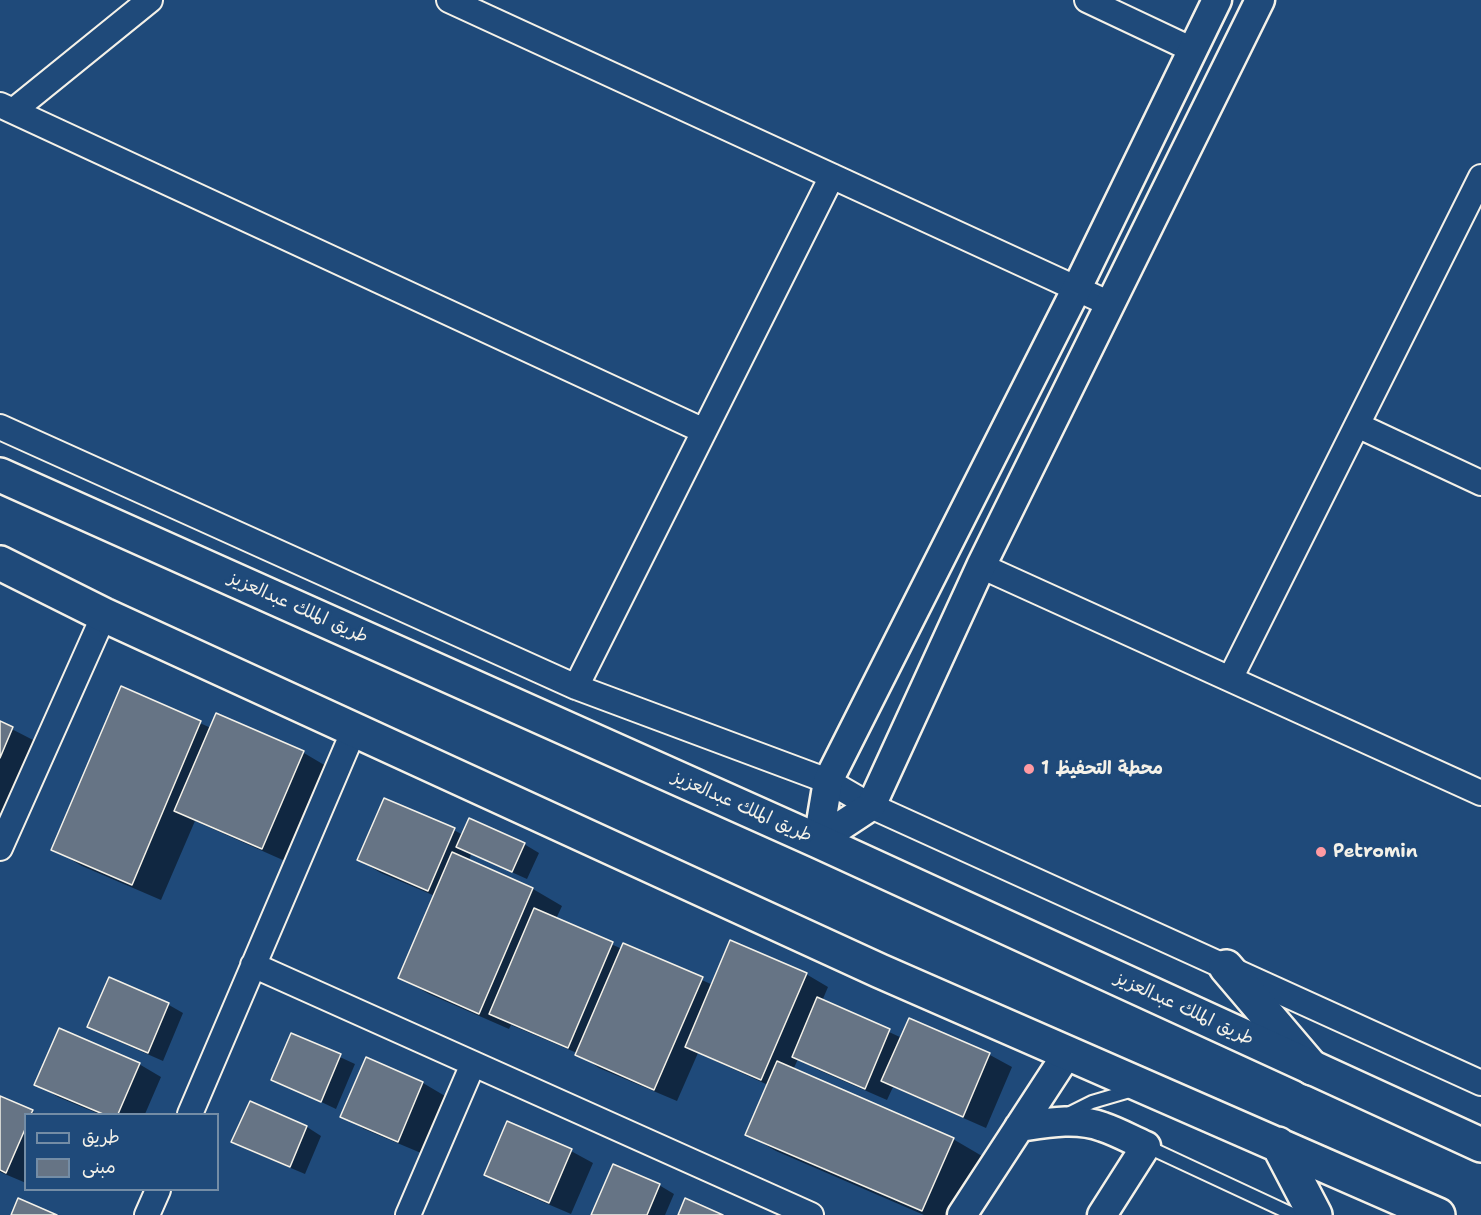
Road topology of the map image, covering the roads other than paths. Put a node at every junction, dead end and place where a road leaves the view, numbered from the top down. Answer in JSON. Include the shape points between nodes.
{"nodes":[{"id":1,"x":150,"y":0,"type":"edge"},
{"id":2,"x":449,"y":0,"type":"edge"},
{"id":3,"x":1087,"y":0,"type":"edge"},
{"id":4,"x":1217,"y":0,"type":"edge"},
{"id":5,"x":1260,"y":0,"type":"edge"},
{"id":6,"x":1193,"y":50,"type":"junction"},
{"id":7,"x":7,"y":108,"type":"edge"},
{"id":8,"x":832,"y":176,"type":"junction"},
{"id":9,"x":1480,"y":182,"type":"edge"},
{"id":10,"x":1077,"y":288,"type":"junction"},
{"id":11,"x":1110,"y":304,"type":"junction"},
{"id":12,"x":1357,"y":425,"type":"junction"},
{"id":13,"x":0,"y":427,"type":"edge"},
{"id":14,"x":704,"y":431,"type":"junction"},
{"id":15,"x":0,"y":475,"type":"edge"},
{"id":16,"x":1481,"y":483,"type":"edge"},
{"id":17,"x":0,"y":563,"type":"edge"},
{"id":18,"x":981,"y":566,"type":"junction"},
{"id":19,"x":104,"y":615,"type":"junction"},
{"id":20,"x":1230,"y":679,"type":"junction"},
{"id":21,"x":576,"y":687,"type":"junction"},
{"id":22,"x":354,"y":730,"type":"junction"},
{"id":23,"x":828,"y":781,"type":"junction"},
{"id":24,"x":1481,"y":793,"type":"edge"},
{"id":25,"x":871,"y":806,"type":"junction"},
{"id":26,"x":818,"y":841,"type":"junction"},
{"id":27,"x":0,"y":848,"type":"edge"},
{"id":28,"x":253,"y":965,"type":"junction"},
{"id":29,"x":1226,"y":967,"type":"junction"},
{"id":30,"x":1067,"y":1054,"type":"junction"},
{"id":31,"x":472,"y":1064,"type":"junction"},
{"id":32,"x":1312,"y":1068,"type":"junction"},
{"id":33,"x":1481,"y":1083,"type":"edge"},
{"id":34,"x":1145,"y":1088,"type":"junction"},
{"id":35,"x":190,"y":1113,"type":"edge"},
{"id":36,"x":1054,"y":1122,"type":"junction"},
{"id":37,"x":1019,"y":1127,"type":"junction"},
{"id":38,"x":1278,"y":1144,"type":"junction"},
{"id":39,"x":1481,"y":1145,"type":"edge"},
{"id":40,"x":1146,"y":1146,"type":"junction"},
{"id":41,"x":158,"y":1191,"type":"edge"},
{"id":42,"x":147,"y":1215,"type":"edge"},
{"id":43,"x":408,"y":1215,"type":"edge"},
{"id":44,"x":812,"y":1215,"type":"edge"},
{"id":45,"x":962,"y":1215,"type":"edge"},
{"id":46,"x":1102,"y":1215,"type":"edge"},
{"id":47,"x":1294,"y":1215,"type":"edge"},
{"id":48,"x":1315,"y":1215,"type":"edge"},
{"id":49,"x":1438,"y":1215,"type":"edge"}],
"edges":[{"from":1,"to":7,"type":"street"},
{"from":2,"to":8,"type":"street"},
{"from":3,"to":6,"type":"street"},
{"from":4,"to":6,"type":"street"},
{"from":5,"to":11,"type":"street"},
{"from":6,"to":10,"type":"street"},
{"from":7,"to":14,"type":"street"},
{"from":8,"to":10,"type":"street"},
{"from":8,"to":14,"type":"street"},
{"from":9,"to":12,"type":"street"},
{"from":10,"to":11,"type":"street"},
{"from":10,"to":23,"type":"street"},
{"from":11,"to":18,"type":"street"},
{"from":12,"to":16,"type":"street"},
{"from":12,"to":20,"type":"street"},
{"from":13,"to":21,"type":"street"},
{"from":14,"to":21,"type":"street"},
{"from":15,"to":26,"type":"main road","name":"طريق الملك عبدالعزيز"},
{"from":17,"to":19,"type":"main road"},
{"from":18,"to":20,"type":"street"},
{"from":18,"to":25,"type":"street"},
{"from":19,"to":22,"type":"main road"},
{"from":19,"to":27,"type":"street"},
{"from":20,"to":24,"type":"street"},
{"from":21,"to":23,"type":"street"},
{"from":22,"to":28,"type":"street"},
{"from":22,"to":30,"type":"main road"},
{"from":23,"to":25,"type":"street"},
{"from":23,"to":26,"type":"street"},
{"from":25,"to":26,"type":"street"},
{"from":25,"to":29,"type":"street"},
{"from":26,"to":32,"type":"main road","name":"طريق الملك عبدالعزيز"},
{"from":28,"to":31,"type":"street"},
{"from":28,"to":35,"type":"street"},
{"from":29,"to":32,"type":"main road"},
{"from":29,"to":33,"type":"street"},
{"from":30,"to":34,"type":"main road"},
{"from":30,"to":37,"type":"street"},
{"from":31,"to":43,"type":"street"},
{"from":31,"to":44,"type":"street"},
{"from":32,"to":39,"type":"main road","name":"طريق الملك عبدالعزيز"},
{"from":34,"to":36,"type":"lane","via":[[1092,1102]]},
{"from":34,"to":38,"type":"main road"},
{"from":36,"to":37,"type":"street"},
{"from":36,"to":40,"type":"street","via":[[1103,1127]]},
{"from":37,"to":45,"type":"street"},
{"from":38,"to":48,"type":"main road"},
{"from":38,"to":49,"type":"main road"},
{"from":40,"to":46,"type":"street"},
{"from":40,"to":47,"type":"lane"},
{"from":41,"to":42,"type":"street"}]}
